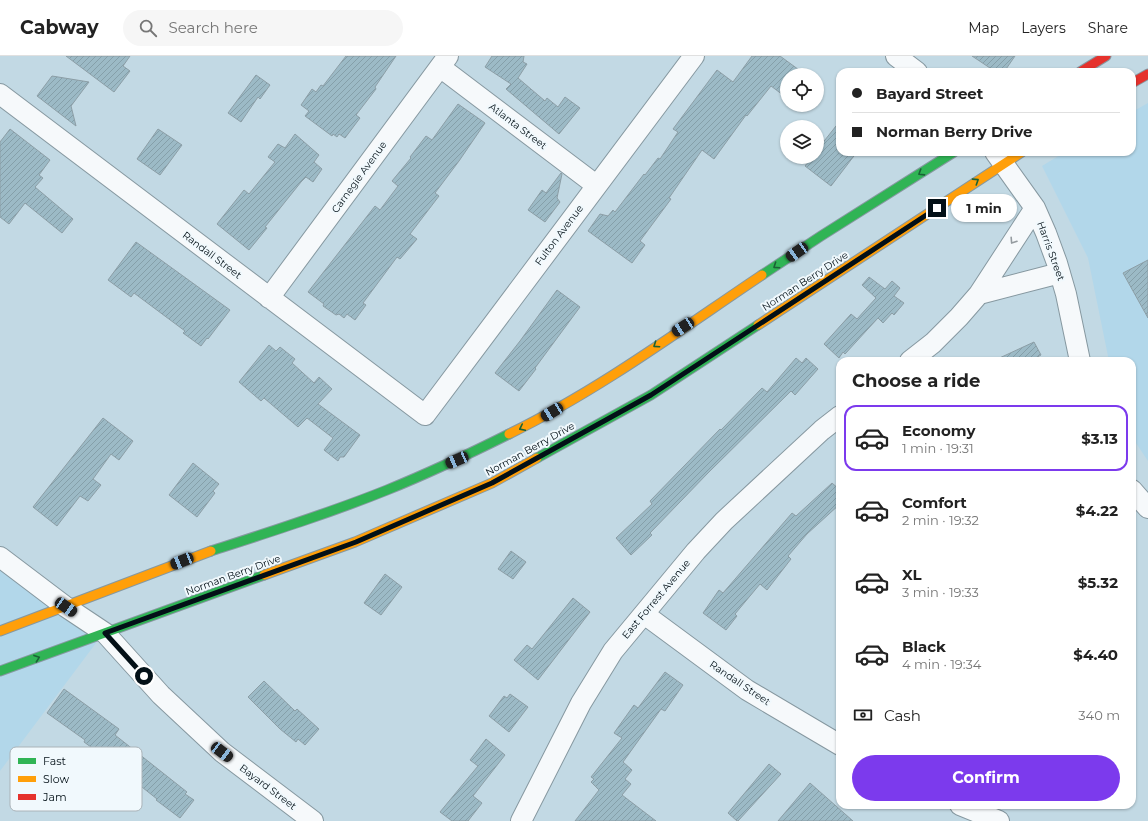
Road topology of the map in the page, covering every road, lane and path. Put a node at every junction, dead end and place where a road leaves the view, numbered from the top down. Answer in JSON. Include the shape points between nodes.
{"nodes":[{"id":1,"x":694,"y":56,"type":"edge"},
{"id":2,"x":896,"y":56,"type":"edge"},
{"id":3,"x":1106,"y":56,"type":"edge"},
{"id":4,"x":444,"y":62,"type":"edge"},
{"id":5,"x":912,"y":68,"type":"edge"},
{"id":6,"x":1086,"y":68,"type":"edge"},
{"id":7,"x":1148,"y":74,"type":"edge"},
{"id":8,"x":1136,"y":82,"type":"edge"},
{"id":9,"x":0,"y":94,"type":"edge"},
{"id":10,"x":948,"y":156,"type":"edge"},
{"id":11,"x":999,"y":158,"type":"edge"},
{"id":12,"x":596,"y":185,"type":"junction"},
{"id":13,"x":1035,"y":208,"type":"junction"},
{"id":14,"x":1060,"y":273,"type":"junction"},
{"id":15,"x":979,"y":294,"type":"junction"},
{"id":16,"x":270,"y":298,"type":"junction"},
{"id":17,"x":915,"y":357,"type":"edge"},
{"id":18,"x":1079,"y":357,"type":"edge"},
{"id":19,"x":425,"y":415,"type":"joint"},
{"id":20,"x":836,"y":419,"type":"edge"},
{"id":21,"x":1136,"y":494,"type":"edge"},
{"id":22,"x":1148,"y":508,"type":"edge"},
{"id":23,"x":0,"y":557,"type":"edge"},
{"id":24,"x":66,"y":607,"type":"junction"},
{"id":25,"x":644,"y":614,"type":"junction"},
{"id":26,"x":0,"y":630,"type":"edge"},
{"id":27,"x":105,"y":633,"type":"junction"},
{"id":28,"x":0,"y":671,"type":"edge"},
{"id":29,"x":836,"y":743,"type":"edge"},
{"id":30,"x":970,"y":809,"type":"edge"},
{"id":31,"x":313,"y":821,"type":"edge"},
{"id":32,"x":521,"y":821,"type":"edge"},
{"id":33,"x":999,"y":821,"type":"edge"}],
"edges":[{"from":1,"to":12,"type":"street","name":"Fulton Avenue"},
{"from":2,"to":5,"type":"street"},
{"from":3,"to":6,"type":"main road"},
{"from":4,"to":12,"type":"street","name":"Atlanta Street"},
{"from":4,"to":16,"type":"street","name":"Carnegie Avenue"},
{"from":7,"to":8,"type":"main road"},
{"from":9,"to":16,"type":"street","name":"Randall Street"},
{"from":10,"to":24,"type":"main road","one_way":true,"via":[[821,236],[605,380],[538,420],[457,460],[386,490],[196,556]]},
{"from":11,"to":13,"type":"street","name":"Harris Street"},
{"from":27,"to":11,"type":"main road","name":"Norman Berry Drive","one_way":true,"via":[[356,542],[492,483],[651,395]]},
{"from":12,"to":19,"type":"street","name":"Fulton Avenue"},
{"from":13,"to":14,"type":"street","name":"Harris Street"},
{"from":13,"to":15,"type":"street","one_way":true},
{"from":14,"to":15,"type":"street"},
{"from":14,"to":18,"type":"street","name":"Harris Street"},
{"from":15,"to":17,"type":"street","via":[[933,343]]},
{"from":16,"to":19,"type":"street","name":"Randall Street"},
{"from":20,"to":25,"type":"street","name":"East Forrest Avenue","via":[[724,521]]},
{"from":21,"to":22,"type":"street"},
{"from":23,"to":24,"type":"street","name":"Bayard Street"},
{"from":24,"to":26,"type":"main road"},
{"from":24,"to":27,"type":"street","name":"Bayard Street"},
{"from":25,"to":29,"type":"street","name":"Randall Street","via":[[747,690]]},
{"from":25,"to":32,"type":"street","name":"East Forrest Avenue","via":[[613,651],[582,703]]},
{"from":28,"to":27,"type":"main road","name":"Norman Berry Drive","one_way":true},
{"from":27,"to":31,"type":"street","name":"Bayard Street","via":[[161,695],[222,752]]},
{"from":30,"to":33,"type":"street"}]}
